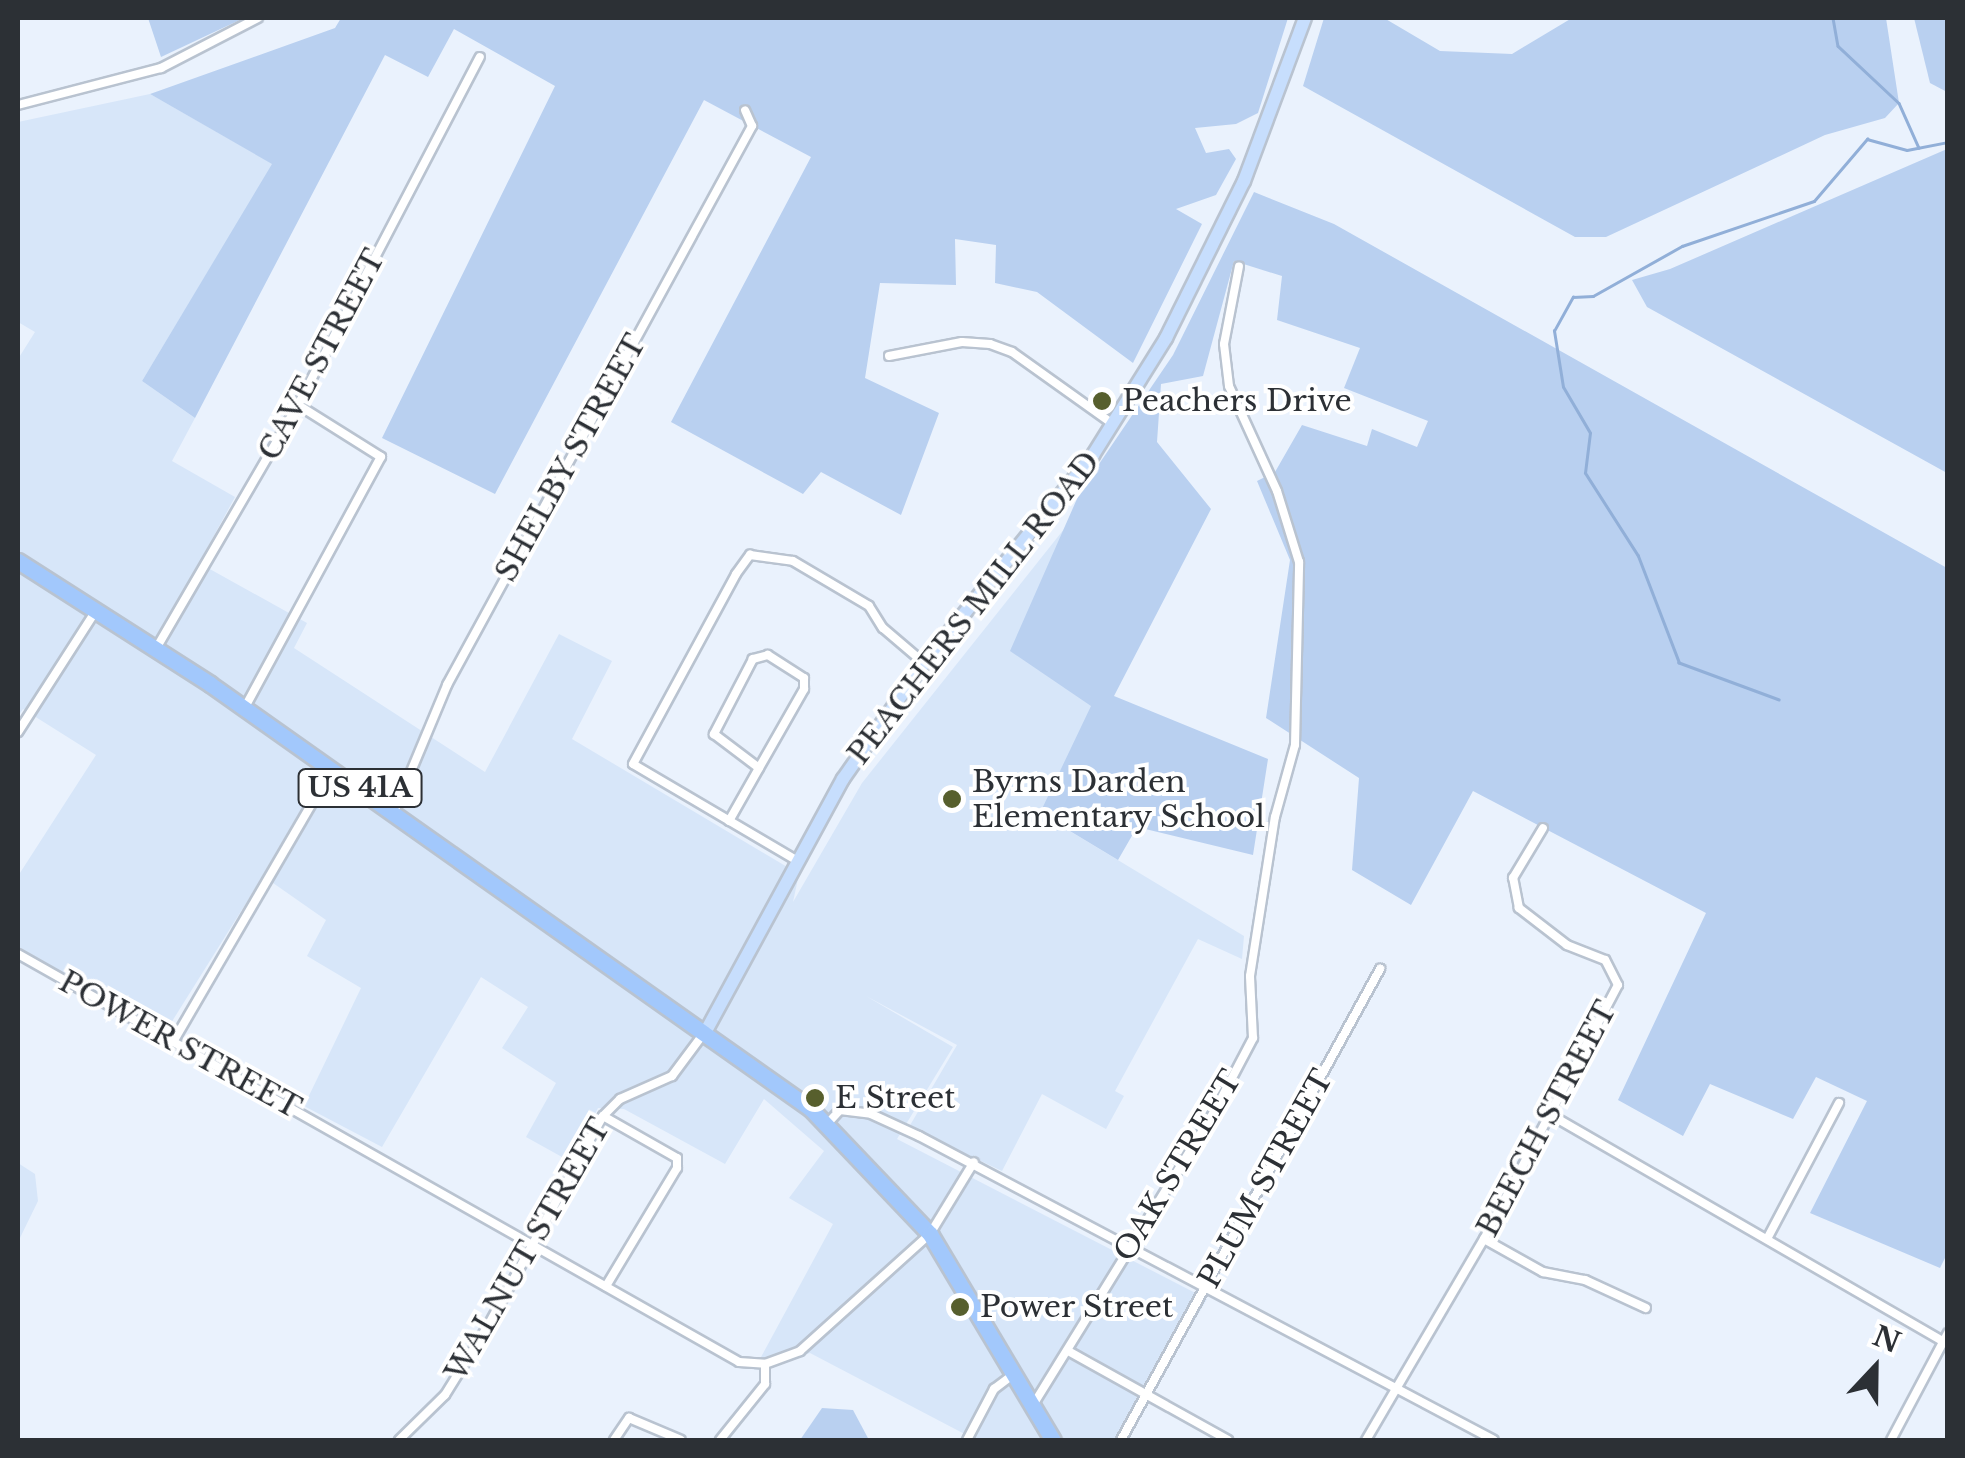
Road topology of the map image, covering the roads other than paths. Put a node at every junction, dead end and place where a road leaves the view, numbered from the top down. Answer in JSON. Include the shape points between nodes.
{"nodes":[{"id":1,"x":258,"y":18,"type":"edge"},
{"id":2,"x":1304,"y":18,"type":"edge"},
{"id":3,"x":480,"y":58,"type":"dead end"},
{"id":4,"x":18,"y":105,"type":"edge"},
{"id":5,"x":746,"y":110,"type":"dead end"},
{"id":6,"x":1239,"y":266,"type":"dead end"},
{"id":7,"x":889,"y":356,"type":"dead end"},
{"id":8,"x":298,"y":404,"type":"junction"},
{"id":9,"x":1113,"y":424,"type":"junction"},
{"id":10,"x":18,"y":561,"type":"edge"},
{"id":11,"x":98,"y":608,"type":"junction"},
{"id":12,"x":157,"y":648,"type":"junction"},
{"id":13,"x":924,"y":663,"type":"junction"},
{"id":14,"x":244,"y":709,"type":"junction"},
{"id":15,"x":18,"y":732,"type":"edge"},
{"id":16,"x":759,"y":768,"type":"junction"},
{"id":17,"x":332,"y":769,"type":"junction"},
{"id":18,"x":394,"y":812,"type":"junction"},
{"id":19,"x":729,"y":821,"type":"junction"},
{"id":20,"x":1543,"y":828,"type":"dead end"},
{"id":21,"x":796,"y":860,"type":"junction"},
{"id":22,"x":18,"y":954,"type":"edge"},
{"id":23,"x":1380,"y":969,"type":"dead end"},
{"id":24,"x":706,"y":1030,"type":"junction"},
{"id":25,"x":172,"y":1042,"type":"junction"},
{"id":26,"x":1839,"y":1103,"type":"dead end"},
{"id":27,"x":1551,"y":1115,"type":"junction"},
{"id":28,"x":603,"y":1116,"type":"junction"},
{"id":29,"x":827,"y":1124,"type":"junction"},
{"id":30,"x":974,"y":1162,"type":"junction"},
{"id":31,"x":930,"y":1234,"type":"junction"},
{"id":32,"x":1767,"y":1238,"type":"junction"},
{"id":33,"x":1484,"y":1239,"type":"junction"},
{"id":34,"x":534,"y":1243,"type":"junction"},
{"id":35,"x":1129,"y":1247,"type":"junction"},
{"id":36,"x":606,"y":1286,"type":"junction"},
{"id":37,"x":1207,"y":1286,"type":"junction"},
{"id":38,"x":1646,"y":1308,"type":"dead end"},
{"id":39,"x":1945,"y":1337,"type":"edge"},
{"id":40,"x":1070,"y":1352,"type":"junction"},
{"id":41,"x":765,"y":1364,"type":"junction"},
{"id":42,"x":1015,"y":1372,"type":"junction"},
{"id":43,"x":1398,"y":1386,"type":"junction"},
{"id":44,"x":1146,"y":1396,"type":"junction"},
{"id":45,"x":1033,"y":1405,"type":"junction"},
{"id":46,"x":399,"y":1440,"type":"edge"},
{"id":47,"x":614,"y":1440,"type":"edge"},
{"id":48,"x":681,"y":1440,"type":"edge"},
{"id":49,"x":720,"y":1440,"type":"edge"},
{"id":50,"x":966,"y":1440,"type":"edge"},
{"id":51,"x":1053,"y":1440,"type":"edge"},
{"id":52,"x":1121,"y":1440,"type":"edge"},
{"id":53,"x":1228,"y":1440,"type":"edge"},
{"id":54,"x":1366,"y":1440,"type":"edge"},
{"id":55,"x":1494,"y":1440,"type":"edge"},
{"id":56,"x":1891,"y":1440,"type":"edge"}],
"edges":[{"from":1,"to":4,"type":"street","via":[[161,68]]},
{"from":2,"to":9,"type":"main road","name":"PEACHERS MILL ROAD","via":[[1224,228]]},
{"from":3,"to":8,"type":"street","name":"CAVE STREET"},
{"from":5,"to":18,"type":"street","name":"SHELBY STREET","via":[[752,126],[447,685]]},
{"from":6,"to":35,"type":"street","name":"OAK STREET","via":[[1224,344],[1228,386],[1278,491],[1299,562],[1294,745],[1275,817],[1250,976],[1252,1038],[1214,1114]]},
{"from":7,"to":9,"type":"street","via":[[962,342],[990,344],[1012,352]]},
{"from":8,"to":12,"type":"street","name":"CAVE STREET"},
{"from":8,"to":14,"type":"street","via":[[379,452],[379,465]]},
{"from":9,"to":13,"type":"main road","name":"PEACHERS MILL ROAD"},
{"from":10,"to":11,"type":"highway","number":"US 41A"},
{"from":11,"to":12,"type":"highway","number":"US 41A"},
{"from":11,"to":15,"type":"street"},
{"from":12,"to":14,"type":"highway","number":"US 41A"},
{"from":13,"to":19,"type":"street","via":[[883,628],[870,606],[793,561],[750,556],[633,764]]},
{"from":13,"to":21,"type":"main road","name":"PEACHERS MILL ROAD"},
{"from":14,"to":17,"type":"highway","number":"US 41A"},
{"from":16,"to":16,"type":"street","via":[[804,689],[804,678],[768,655],[753,660],[714,734]]},
{"from":16,"to":19,"type":"street"},
{"from":17,"to":18,"type":"highway","number":"US 41A"},
{"from":17,"to":25,"type":"street"},
{"from":18,"to":24,"type":"highway","number":"US 41A"},
{"from":19,"to":21,"type":"street"},
{"from":20,"to":27,"type":"street","name":"BEECH STREET","via":[[1513,878],[1519,908],[1566,945],[1605,960],[1618,986]]},
{"from":21,"to":24,"type":"main road","name":"PEACHERS MILL ROAD"},
{"from":22,"to":25,"type":"street","name":"POWER STREET"},
{"from":23,"to":37,"type":"street","name":"PLUM STREET"},
{"from":24,"to":28,"type":"street","name":"WALNUT STREET","via":[[672,1076],[620,1098]]},
{"from":24,"to":29,"type":"highway","number":"US 41A"},
{"from":25,"to":34,"type":"street","name":"POWER STREET"},
{"from":26,"to":32,"type":"street"},
{"from":27,"to":32,"type":"street"},
{"from":27,"to":33,"type":"street","name":"BEECH STREET"},
{"from":28,"to":34,"type":"street","name":"WALNUT STREET"},
{"from":28,"to":36,"type":"street","via":[[677,1158]]},
{"from":29,"to":30,"type":"street","via":[[840,1110],[871,1114]]},
{"from":29,"to":31,"type":"highway","number":"US 41A"},
{"from":30,"to":31,"type":"street"},
{"from":30,"to":35,"type":"street"},
{"from":31,"to":41,"type":"street","via":[[800,1351]]},
{"from":31,"to":42,"type":"highway","number":"US 41A"},
{"from":32,"to":39,"type":"street"},
{"from":33,"to":38,"type":"street","via":[[1543,1272],[1585,1280]]},
{"from":33,"to":43,"type":"street","name":"BEECH STREET"},
{"from":34,"to":36,"type":"street","name":"POWER STREET"},
{"from":34,"to":46,"type":"street","name":"WALNUT STREET","via":[[445,1395]]},
{"from":35,"to":37,"type":"street"},
{"from":35,"to":40,"type":"street","name":"OAK STREET"},
{"from":36,"to":41,"type":"street","name":"POWER STREET","via":[[734,1360]]},
{"from":37,"to":43,"type":"street"},
{"from":37,"to":44,"type":"street","name":"PLUM STREET"},
{"from":39,"to":56,"type":"street"},
{"from":40,"to":44,"type":"street"},
{"from":40,"to":45,"type":"street","name":"OAK STREET"},
{"from":41,"to":49,"type":"street","via":[[765,1384]]},
{"from":42,"to":45,"type":"highway","number":"US 41A"},
{"from":42,"to":50,"type":"street","via":[[988,1397]]},
{"from":43,"to":54,"type":"street","name":"BEECH STREET"},
{"from":43,"to":55,"type":"street"},
{"from":44,"to":52,"type":"street","name":"PLUM STREET"},
{"from":44,"to":53,"type":"street"},
{"from":45,"to":51,"type":"highway","number":"US 41A"},
{"from":47,"to":48,"type":"street","via":[[629,1418]]}]}
